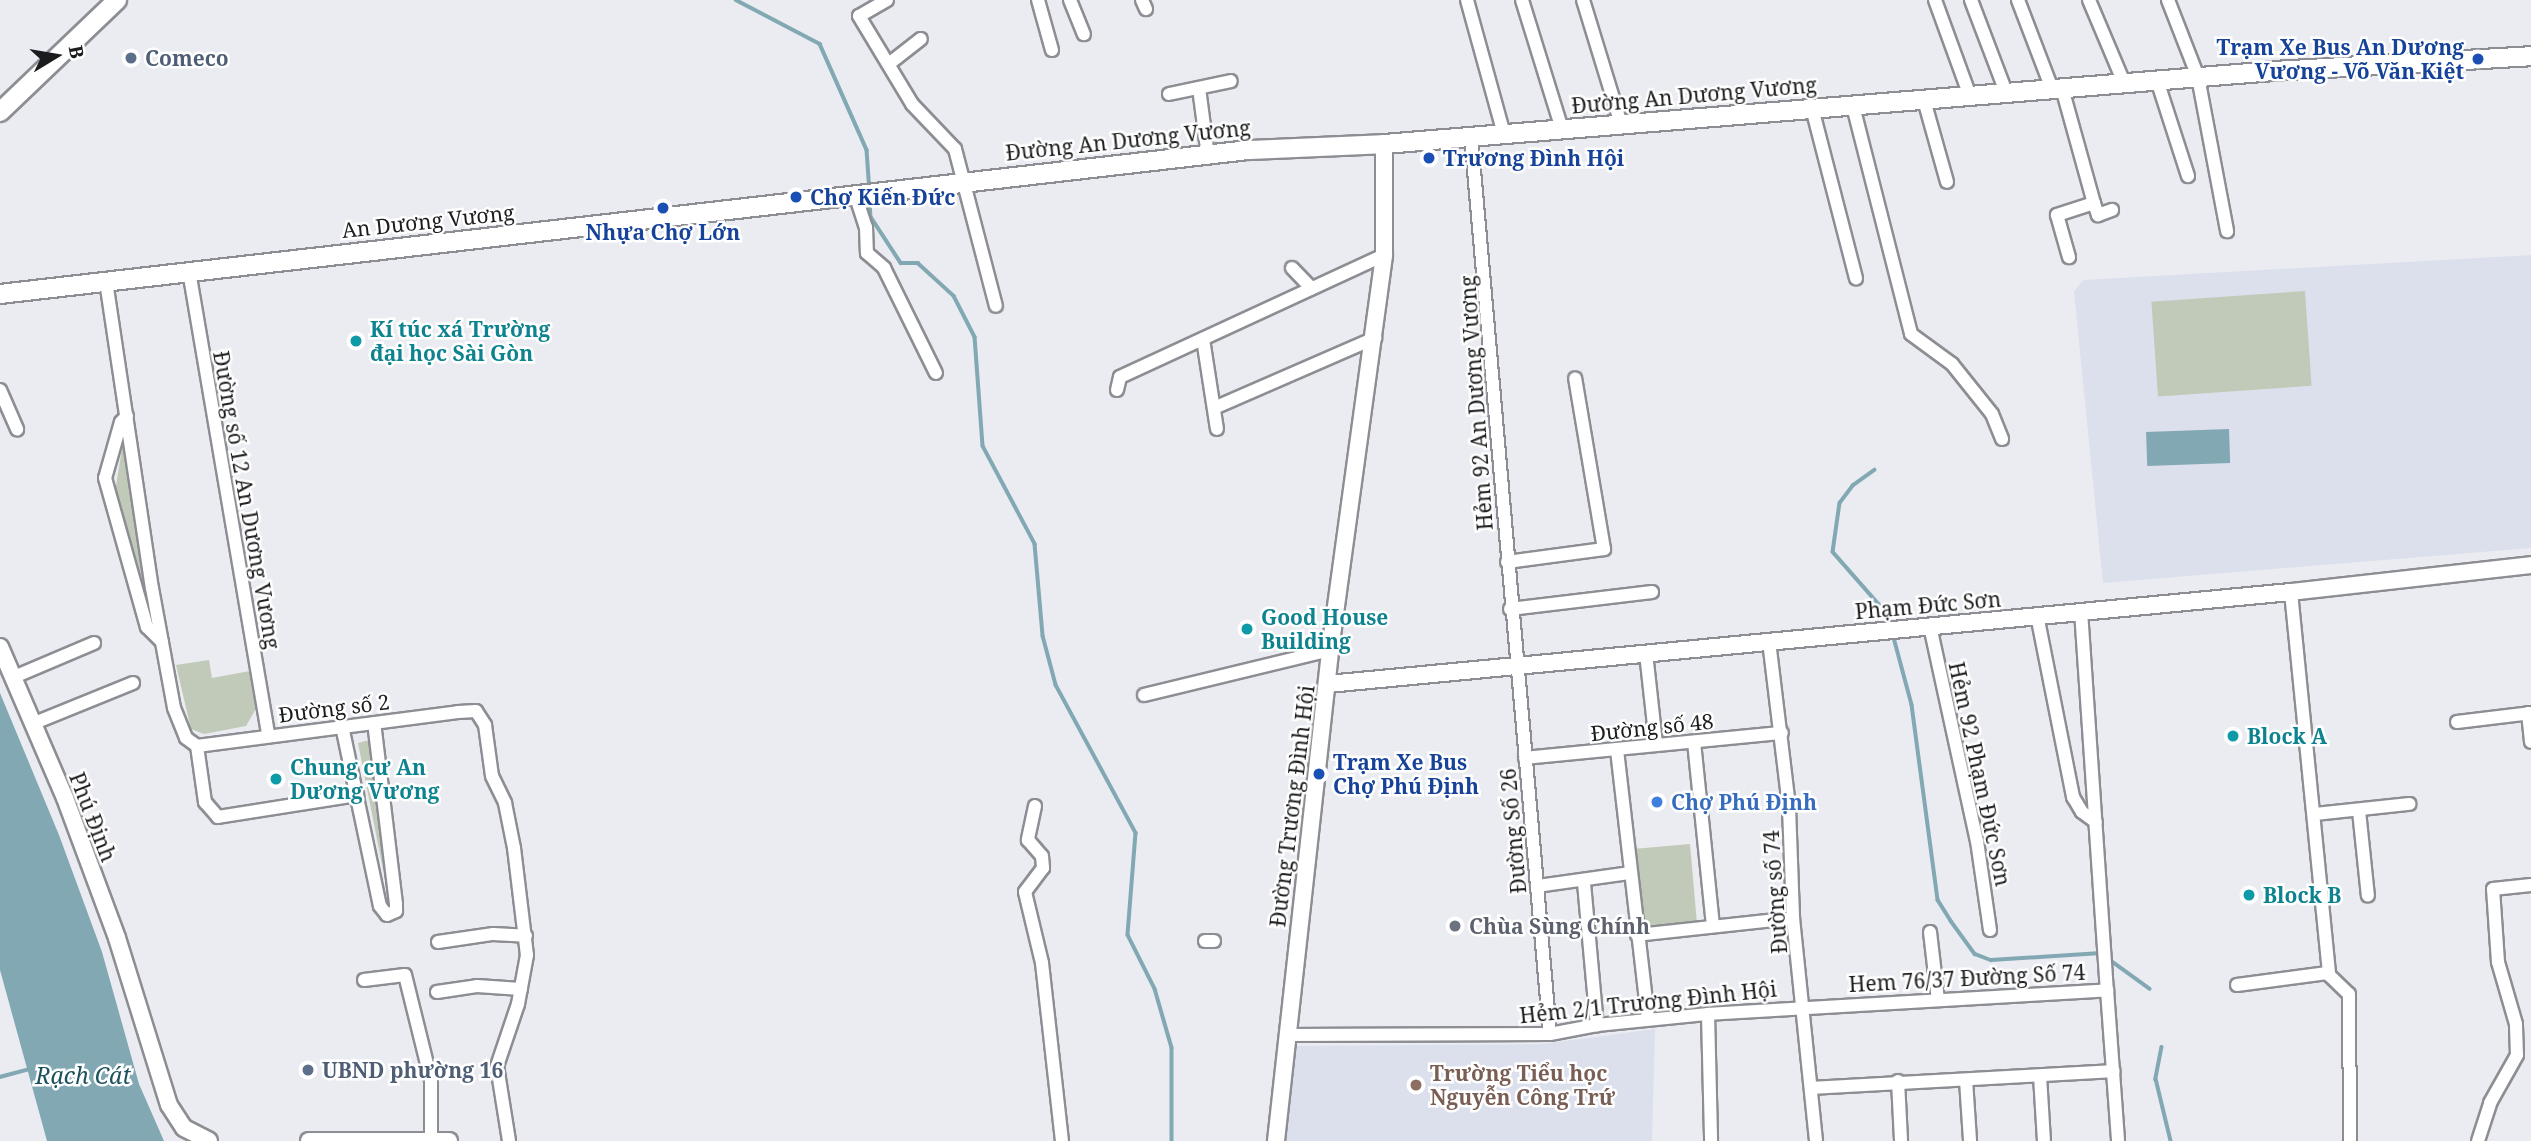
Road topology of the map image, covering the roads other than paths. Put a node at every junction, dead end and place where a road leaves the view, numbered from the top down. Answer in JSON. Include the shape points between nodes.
{"nodes":[{"id":1,"x":117,"y":0,"type":"edge"},
{"id":2,"x":887,"y":0,"type":"edge"},
{"id":3,"x":1038,"y":0,"type":"edge"},
{"id":4,"x":1070,"y":0,"type":"edge"},
{"id":5,"x":1467,"y":0,"type":"edge"},
{"id":6,"x":1522,"y":0,"type":"edge"},
{"id":7,"x":1583,"y":0,"type":"edge"},
{"id":8,"x":1935,"y":0,"type":"edge"},
{"id":9,"x":1971,"y":0,"type":"edge"},
{"id":10,"x":2018,"y":0,"type":"edge"},
{"id":11,"x":2090,"y":0,"type":"edge"},
{"id":12,"x":2168,"y":0,"type":"edge"},
{"id":13,"x":1084,"y":34,"type":"dead end"},
{"id":14,"x":921,"y":39,"type":"dead end"},
{"id":15,"x":1052,"y":50,"type":"dead end"},
{"id":16,"x":2531,"y":56,"type":"edge"},
{"id":17,"x":890,"y":63,"type":"junction"},
{"id":18,"x":2198,"y":77,"type":"junction"},
{"id":19,"x":2158,"y":80,"type":"junction"},
{"id":20,"x":1231,"y":81,"type":"dead end"},
{"id":21,"x":2123,"y":83,"type":"junction"},
{"id":22,"x":1199,"y":88,"type":"junction"},
{"id":23,"x":2057,"y":89,"type":"junction"},
{"id":24,"x":2006,"y":92,"type":"junction"},
{"id":25,"x":1169,"y":94,"type":"dead end"},
{"id":26,"x":1970,"y":96,"type":"junction"},
{"id":27,"x":1924,"y":100,"type":"junction"},
{"id":28,"x":1853,"y":106,"type":"junction"},
{"id":29,"x":1812,"y":108,"type":"junction"},
{"id":30,"x":0,"y":112,"type":"edge"},
{"id":31,"x":1621,"y":124,"type":"junction"},
{"id":32,"x":1562,"y":129,"type":"junction"},
{"id":33,"x":1504,"y":134,"type":"junction"},
{"id":34,"x":1471,"y":136,"type":"junction"},
{"id":35,"x":1384,"y":144,"type":"junction"},
{"id":36,"x":1208,"y":156,"type":"junction"},
{"id":37,"x":2188,"y":176,"type":"dead end"},
{"id":38,"x":966,"y":180,"type":"junction"},
{"id":39,"x":1947,"y":182,"type":"dead end"},
{"id":40,"x":858,"y":194,"type":"junction"},
{"id":41,"x":2094,"y":203,"type":"junction"},
{"id":42,"x":2112,"y":210,"type":"dead end"},
{"id":43,"x":2227,"y":230,"type":"dead end"},
{"id":44,"x":1384,"y":255,"type":"junction"},
{"id":45,"x":2069,"y":257,"type":"dead end"},
{"id":46,"x":1292,"y":268,"type":"dead end"},
{"id":47,"x":189,"y":271,"type":"junction"},
{"id":48,"x":1856,"y":278,"type":"dead end"},
{"id":49,"x":106,"y":281,"type":"junction"},
{"id":50,"x":1311,"y":288,"type":"junction"},
{"id":51,"x":0,"y":294,"type":"edge"},
{"id":52,"x":996,"y":306,"type":"dead end"},
{"id":53,"x":1375,"y":338,"type":"junction"},
{"id":54,"x":1203,"y":340,"type":"junction"},
{"id":55,"x":936,"y":373,"type":"dead end"},
{"id":56,"x":1575,"y":378,"type":"dead end"},
{"id":57,"x":1119,"y":383,"type":"dead end"},
{"id":58,"x":0,"y":390,"type":"edge"},
{"id":59,"x":1214,"y":408,"type":"junction"},
{"id":60,"x":127,"y":416,"type":"junction"},
{"id":61,"x":18,"y":429,"type":"dead end"},
{"id":62,"x":1217,"y":429,"type":"dead end"},
{"id":63,"x":2002,"y":439,"type":"dead end"},
{"id":64,"x":1507,"y":562,"type":"junction"},
{"id":65,"x":2531,"y":565,"type":"edge"},
{"id":66,"x":2291,"y":592,"type":"junction"},
{"id":67,"x":1652,"y":593,"type":"dead end"},
{"id":68,"x":1510,"y":609,"type":"junction"},
{"id":69,"x":2081,"y":611,"type":"junction"},
{"id":70,"x":2037,"y":615,"type":"junction"},
{"id":71,"x":1930,"y":626,"type":"junction"},
{"id":72,"x":1769,"y":641,"type":"junction"},
{"id":73,"x":162,"y":642,"type":"junction"},
{"id":74,"x":93,"y":643,"type":"dead end"},
{"id":75,"x":0,"y":647,"type":"edge"},
{"id":76,"x":1330,"y":650,"type":"junction"},
{"id":77,"x":1646,"y":653,"type":"junction"},
{"id":78,"x":1515,"y":666,"type":"junction"},
{"id":79,"x":14,"y":677,"type":"junction"},
{"id":80,"x":133,"y":683,"type":"dead end"},
{"id":81,"x":1328,"y":684,"type":"junction"},
{"id":82,"x":1144,"y":695,"type":"dead end"},
{"id":83,"x":2530,"y":713,"type":"edge"},
{"id":84,"x":2457,"y":722,"type":"dead end"},
{"id":85,"x":374,"y":723,"type":"junction"},
{"id":86,"x":32,"y":724,"type":"junction"},
{"id":87,"x":342,"y":726,"type":"junction"},
{"id":88,"x":1782,"y":733,"type":"junction"},
{"id":89,"x":268,"y":735,"type":"junction"},
{"id":90,"x":1694,"y":742,"type":"junction"},
{"id":91,"x":2531,"y":742,"type":"edge"},
{"id":92,"x":1656,"y":744,"type":"junction"},
{"id":93,"x":197,"y":746,"type":"junction"},
{"id":94,"x":1617,"y":750,"type":"junction"},
{"id":95,"x":1525,"y":758,"type":"junction"},
{"id":96,"x":357,"y":795,"type":"junction"},
{"id":97,"x":2409,"y":804,"type":"dead end"},
{"id":98,"x":1035,"y":806,"type":"dead end"},
{"id":99,"x":2359,"y":811,"type":"junction"},
{"id":100,"x":2315,"y":814,"type":"junction"},
{"id":101,"x":2095,"y":822,"type":"junction"},
{"id":102,"x":1630,"y":873,"type":"junction"},
{"id":103,"x":1584,"y":883,"type":"junction"},
{"id":104,"x":2531,"y":885,"type":"edge"},
{"id":105,"x":1537,"y":886,"type":"junction"},
{"id":106,"x":2368,"y":897,"type":"dead end"},
{"id":107,"x":1793,"y":919,"type":"junction"},
{"id":108,"x":1713,"y":925,"type":"junction"},
{"id":109,"x":1990,"y":930,"type":"dead end"},
{"id":110,"x":1930,"y":932,"type":"dead end"},
{"id":111,"x":1637,"y":934,"type":"junction"},
{"id":112,"x":526,"y":936,"type":"junction"},
{"id":113,"x":438,"y":942,"type":"dead end"},
{"id":114,"x":2329,"y":975,"type":"junction"},
{"id":115,"x":364,"y":979,"type":"dead end"},
{"id":116,"x":2237,"y":985,"type":"dead end"},
{"id":117,"x":521,"y":989,"type":"junction"},
{"id":118,"x":2107,"y":990,"type":"junction"},
{"id":119,"x":437,"y":992,"type":"dead end"},
{"id":120,"x":1938,"y":999,"type":"junction"},
{"id":121,"x":1804,"y":1006,"type":"junction"},
{"id":122,"x":1708,"y":1014,"type":"junction"},
{"id":123,"x":1648,"y":1019,"type":"junction"},
{"id":124,"x":1597,"y":1024,"type":"junction"},
{"id":125,"x":1550,"y":1034,"type":"junction"},
{"id":126,"x":1286,"y":1035,"type":"junction"},
{"id":127,"x":2114,"y":1071,"type":"junction"},
{"id":128,"x":2040,"y":1076,"type":"junction"},
{"id":129,"x":1966,"y":1080,"type":"junction"},
{"id":130,"x":1898,"y":1081,"type":"junction"},
{"id":131,"x":1812,"y":1088,"type":"junction"},
{"id":132,"x":430,"y":1139,"type":"junction"},
{"id":133,"x":209,"y":1141,"type":"edge"},
{"id":134,"x":309,"y":1141,"type":"edge"},
{"id":135,"x":449,"y":1141,"type":"edge"},
{"id":136,"x":509,"y":1141,"type":"edge"},
{"id":137,"x":1062,"y":1141,"type":"edge"},
{"id":138,"x":1276,"y":1141,"type":"edge"},
{"id":139,"x":1711,"y":1141,"type":"edge"},
{"id":140,"x":1816,"y":1141,"type":"edge"},
{"id":141,"x":1901,"y":1141,"type":"edge"},
{"id":142,"x":1970,"y":1141,"type":"edge"},
{"id":143,"x":2044,"y":1141,"type":"edge"},
{"id":144,"x":2118,"y":1141,"type":"edge"},
{"id":145,"x":2350,"y":1141,"type":"edge"},
{"id":146,"x":2477,"y":1141,"type":"edge"}],
"edges":[{"from":1,"to":30,"type":"main road"},
{"from":2,"to":17,"type":"street","via":[[859,16]]},
{"from":3,"to":15,"type":"street"},
{"from":4,"to":13,"type":"street"},
{"from":5,"to":33,"type":"street"},
{"from":6,"to":32,"type":"street"},
{"from":7,"to":31,"type":"street"},
{"from":8,"to":26,"type":"street"},
{"from":9,"to":24,"type":"street"},
{"from":10,"to":23,"type":"street"},
{"from":11,"to":21,"type":"street"},
{"from":12,"to":18,"type":"street"},
{"from":14,"to":17,"type":"street"},
{"from":16,"to":18,"type":"main road","name":"Đường An Dương Vương"},
{"from":17,"to":38,"type":"street","via":[[912,104],[955,149]]},
{"from":18,"to":19,"type":"main road","name":"Đường An Dương Vương"},
{"from":18,"to":43,"type":"street"},
{"from":19,"to":21,"type":"main road","name":"Đường An Dương Vương"},
{"from":19,"to":37,"type":"street"},
{"from":20,"to":22,"type":"street"},
{"from":21,"to":23,"type":"main road","name":"Đường An Dương Vương"},
{"from":22,"to":25,"type":"street"},
{"from":22,"to":36,"type":"street"},
{"from":23,"to":24,"type":"main road","name":"Đường An Dương Vương"},
{"from":23,"to":41,"type":"street"},
{"from":24,"to":26,"type":"main road","name":"Đường An Dương Vương"},
{"from":26,"to":27,"type":"main road","name":"Đường An Dương Vương"},
{"from":27,"to":28,"type":"main road","name":"Đường An Dương Vương"},
{"from":27,"to":39,"type":"street"},
{"from":28,"to":29,"type":"main road","name":"Đường An Dương Vương"},
{"from":28,"to":63,"type":"street","via":[[1911,334],[1952,364],[1992,414]]},
{"from":29,"to":31,"type":"main road","name":"Đường An Dương Vương"},
{"from":29,"to":48,"type":"street"},
{"from":31,"to":32,"type":"main road","name":"Đường An Dương Vương"},
{"from":32,"to":33,"type":"main road","name":"Đường An Dương Vương"},
{"from":33,"to":34,"type":"main road","name":"Đường An Dương Vương"},
{"from":34,"to":35,"type":"main road","name":"Đường An Dương Vương"},
{"from":34,"to":64,"type":"street","name":"Hẻm 92 An Dương Vương","via":[[1490,316]]},
{"from":35,"to":36,"type":"main road","name":"Đường An Dương Vương"},
{"from":35,"to":44,"type":"street","name":"Đường Trương Đình Hội"},
{"from":36,"to":38,"type":"main road","name":"Đường An Dương Vương"},
{"from":38,"to":40,"type":"main road","name":"Đường An Dương Vương"},
{"from":38,"to":52,"type":"street"},
{"from":40,"to":47,"type":"main road","name":"An Dương Vương"},
{"from":40,"to":55,"type":"street","via":[[867,253],[884,268]]},
{"from":41,"to":42,"type":"street","via":[[2098,215]]},
{"from":41,"to":45,"type":"street","via":[[2057,215]]},
{"from":44,"to":50,"type":"street"},
{"from":44,"to":53,"type":"street","name":"Đường Trương Đình Hội"},
{"from":46,"to":50,"type":"street"},
{"from":47,"to":49,"type":"main road","name":"An Dương Vương"},
{"from":47,"to":89,"type":"street","name":"Đường số 12 An Dương Vương"},
{"from":49,"to":51,"type":"main road","name":"An Dương Vương"},
{"from":49,"to":60,"type":"street"},
{"from":50,"to":54,"type":"street"},
{"from":53,"to":59,"type":"street"},
{"from":53,"to":76,"type":"street","name":"Đường Trương Đình Hội"},
{"from":54,"to":57,"type":"street"},
{"from":54,"to":59,"type":"street"},
{"from":56,"to":64,"type":"street","via":[[1604,549]]},
{"from":58,"to":61,"type":"street"},
{"from":59,"to":62,"type":"street"},
{"from":60,"to":73,"type":"street"},
{"from":60,"to":73,"type":"street","via":[[121,422],[106,478],[109,502],[147,627]]},
{"from":64,"to":68,"type":"street","name":"Hẻm 92 An Dương Vương"},
{"from":65,"to":66,"type":"street","name":"Phạm Đức Sơn"},
{"from":66,"to":69,"type":"street","name":"Phạm Đức Sơn"},
{"from":66,"to":100,"type":"street"},
{"from":67,"to":68,"type":"street"},
{"from":68,"to":78,"type":"street","name":"Hẻm 92 An Dương Vương"},
{"from":69,"to":70,"type":"street","name":"Phạm Đức Sơn"},
{"from":69,"to":101,"type":"street"},
{"from":70,"to":71,"type":"street","name":"Phạm Đức Sơn"},
{"from":70,"to":101,"type":"street","via":[[2073,797]]},
{"from":71,"to":72,"type":"street","name":"Phạm Đức Sơn"},
{"from":71,"to":109,"type":"street","name":"Hẻm 92 Phạm Đức Sơn","via":[[1978,841]]},
{"from":72,"to":77,"type":"street","name":"Phạm Đức Sơn"},
{"from":72,"to":88,"type":"street","name":"Đường số 74"},
{"from":73,"to":93,"type":"street","via":[[179,726]]},
{"from":74,"to":79,"type":"street"},
{"from":75,"to":79,"type":"street","name":"Phú Định"},
{"from":76,"to":81,"type":"street","name":"Đường Trương Đình Hội"},
{"from":76,"to":82,"type":"street"},
{"from":77,"to":78,"type":"street","name":"Phạm Đức Sơn"},
{"from":77,"to":92,"type":"street","name":"Đường số 48"},
{"from":78,"to":81,"type":"street","name":"Phạm Đức Sơn"},
{"from":78,"to":95,"type":"street","name":"Đường Số 26"},
{"from":79,"to":86,"type":"street","name":"Phú Định"},
{"from":80,"to":86,"type":"street"},
{"from":81,"to":126,"type":"street","name":"Đường Trương Đình Hội"},
{"from":83,"to":84,"type":"street"},
{"from":83,"to":91,"type":"street"},
{"from":85,"to":87,"type":"street","name":"Đường số 2"},
{"from":85,"to":96,"type":"street","via":[[396,904],[393,913],[383,913],[380,906]]},
{"from":85,"to":112,"type":"street","name":"Đường số 2","via":[[476,711],[485,724],[492,776],[505,803]]},
{"from":86,"to":133,"type":"street","name":"Phú Định","via":[[65,798],[139,1005],[169,1105],[184,1128]]},
{"from":87,"to":89,"type":"street","name":"Đường số 2"},
{"from":87,"to":96,"type":"street"},
{"from":88,"to":90,"type":"street","name":"Đường số 48"},
{"from":88,"to":107,"type":"street","name":"Đường số 74"},
{"from":89,"to":93,"type":"street","name":"Đường số 2"},
{"from":90,"to":92,"type":"street","name":"Đường số 48"},
{"from":90,"to":108,"type":"street"},
{"from":92,"to":94,"type":"street","name":"Đường số 48"},
{"from":93,"to":96,"type":"street","via":[[205,802],[218,817]]},
{"from":94,"to":95,"type":"street","name":"Đường số 48"},
{"from":94,"to":102,"type":"street"},
{"from":95,"to":105,"type":"street","name":"Đường Số 26"},
{"from":97,"to":99,"type":"street"},
{"from":98,"to":137,"type":"street","via":[[1028,840],[1042,856],[1043,868],[1025,892],[1042,963]]},
{"from":99,"to":100,"type":"street"},
{"from":99,"to":106,"type":"street"},
{"from":100,"to":114,"type":"street"},
{"from":101,"to":118,"type":"street"},
{"from":102,"to":103,"type":"street"},
{"from":102,"to":111,"type":"street"},
{"from":103,"to":105,"type":"street"},
{"from":103,"to":124,"type":"street"},
{"from":104,"to":146,"type":"street","via":[[2493,889],[2498,962],[2516,1024],[2517,1055],[2490,1103]]},
{"from":105,"to":125,"type":"street","name":"Đường Số 26"},
{"from":107,"to":108,"type":"street"},
{"from":107,"to":121,"type":"street","name":"Đường số 74"},
{"from":108,"to":111,"type":"street"},
{"from":110,"to":120,"type":"street"},
{"from":111,"to":123,"type":"street"},
{"from":112,"to":113,"type":"street","via":[[494,934]]},
{"from":112,"to":117,"type":"street"},
{"from":114,"to":116,"type":"street"},
{"from":114,"to":145,"type":"street","via":[[2349,994]]},
{"from":115,"to":132,"type":"street","via":[[405,975],[431,1080]]},
{"from":117,"to":119,"type":"street","via":[[477,986]]},
{"from":117,"to":136,"type":"street","via":[[497,1066]]},
{"from":118,"to":120,"type":"street","name":"Hem 76/37 Đường Số 74"},
{"from":118,"to":127,"type":"street","name":"Hem 76/37 Đường Số 74"},
{"from":120,"to":121,"type":"street","name":"Hem 76/37 Đường Số 74"},
{"from":121,"to":122,"type":"street","name":"Hẻm 2/1 Trương Đình Hội"},
{"from":121,"to":131,"type":"street","name":"Đường số 74"},
{"from":122,"to":123,"type":"street","name":"Hẻm 2/1 Trương Đình Hội"},
{"from":122,"to":139,"type":"street"},
{"from":123,"to":124,"type":"street","name":"Hẻm 2/1 Trương Đình Hội"},
{"from":124,"to":125,"type":"street","name":"Hẻm 2/1 Trương Đình Hội"},
{"from":125,"to":126,"type":"street","name":"Hẻm 2/1 Trương Đình Hội"},
{"from":126,"to":138,"type":"street","name":"Đường Trương Đình Hội"},
{"from":127,"to":128,"type":"street"},
{"from":127,"to":144,"type":"street","name":"Hem 76/37 Đường Số 74"},
{"from":128,"to":129,"type":"street"},
{"from":128,"to":143,"type":"street"},
{"from":129,"to":130,"type":"street"},
{"from":129,"to":142,"type":"street"},
{"from":130,"to":131,"type":"street"},
{"from":130,"to":141,"type":"street"},
{"from":131,"to":140,"type":"street","name":"Đường số 74"},
{"from":132,"to":134,"type":"street"},
{"from":132,"to":135,"type":"street"}]}
